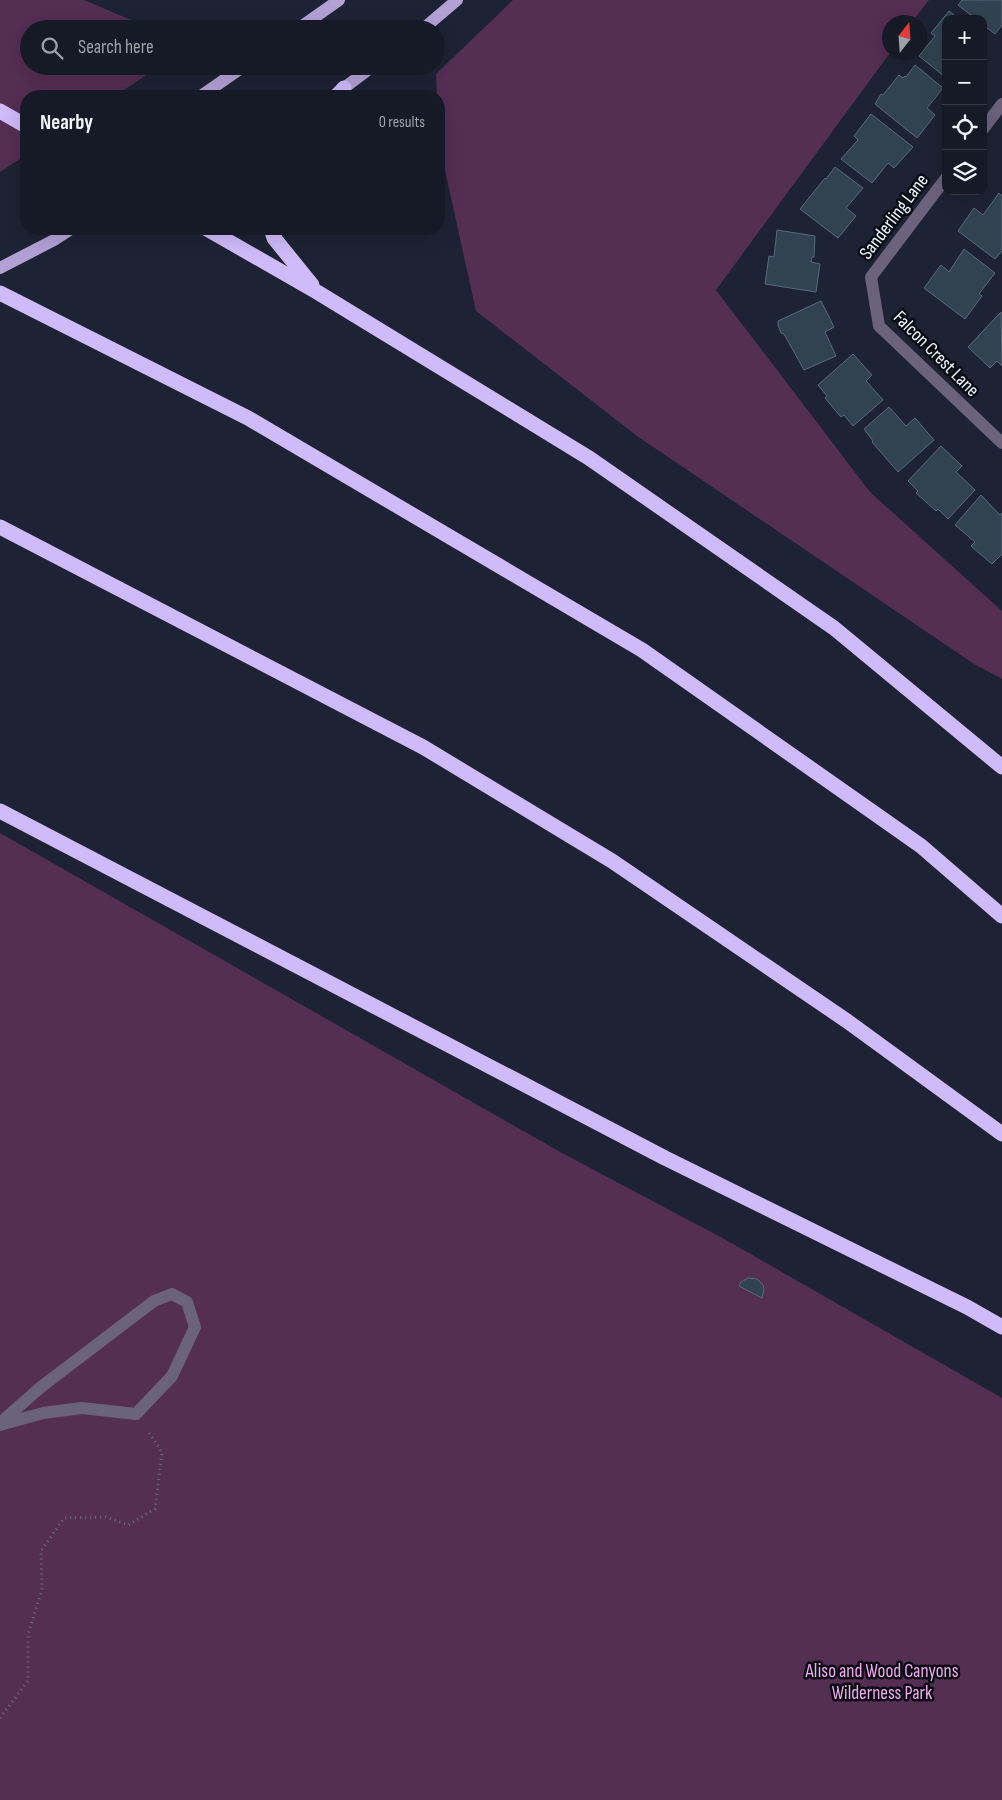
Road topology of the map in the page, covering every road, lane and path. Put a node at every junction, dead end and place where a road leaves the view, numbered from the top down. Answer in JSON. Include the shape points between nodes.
{"nodes":[{"id":1,"x":339,"y":0,"type":"edge"},
{"id":2,"x":457,"y":0,"type":"edge"},
{"id":3,"x":311,"y":20,"type":"edge"},
{"id":4,"x":434,"y":20,"type":"edge"},
{"id":5,"x":231,"y":75,"type":"edge"},
{"id":6,"x":362,"y":75,"type":"edge"},
{"id":7,"x":210,"y":90,"type":"edge"},
{"id":8,"x":343,"y":90,"type":"edge"},
{"id":9,"x":1002,"y":104,"type":"edge"},
{"id":10,"x":0,"y":111,"type":"edge"},
{"id":11,"x":20,"y":123,"type":"edge"},
{"id":12,"x":987,"y":124,"type":"edge"},
{"id":13,"x":942,"y":183,"type":"edge"},
{"id":14,"x":62,"y":235,"type":"edge"},
{"id":15,"x":217,"y":235,"type":"edge"},
{"id":16,"x":273,"y":235,"type":"edge"},
{"id":17,"x":0,"y":268,"type":"edge"},
{"id":18,"x":871,"y":277,"type":"joint"},
{"id":19,"x":317,"y":292,"type":"junction"},
{"id":20,"x":0,"y":293,"type":"edge"},
{"id":21,"x":1002,"y":443,"type":"edge"},
{"id":22,"x":0,"y":527,"type":"edge"},
{"id":23,"x":1002,"y":767,"type":"edge"},
{"id":24,"x":0,"y":811,"type":"edge"},
{"id":25,"x":1002,"y":916,"type":"edge"},
{"id":26,"x":1002,"y":1134,"type":"edge"},
{"id":27,"x":1002,"y":1327,"type":"edge"},
{"id":28,"x":136,"y":1414,"type":"junction"},
{"id":29,"x":0,"y":1424,"type":"edge"},
{"id":30,"x":0,"y":1718,"type":"edge"}],
"edges":[{"from":1,"to":3,"type":"main road"},
{"from":2,"to":4,"type":"main road"},
{"from":5,"to":7,"type":"main road"},
{"from":6,"to":8,"type":"main road"},
{"from":9,"to":12,"type":"street"},
{"from":10,"to":11,"type":"highway"},
{"from":13,"to":18,"type":"street","name":"Sanderling Lane"},
{"from":14,"to":17,"type":"main road"},
{"from":15,"to":19,"type":"highway"},
{"from":16,"to":19,"type":"highway"},
{"from":18,"to":21,"type":"street","name":"Falcon Crest Lane","via":[[879,326]]},
{"from":19,"to":23,"type":"highway","via":[[597,463],[834,628]]},
{"from":20,"to":25,"type":"highway","via":[[248,418],[642,650],[922,846]]},
{"from":22,"to":26,"type":"highway","via":[[423,747],[612,861],[840,1016]]},
{"from":24,"to":27,"type":"highway","via":[[665,1158],[967,1306]]},
{"from":28,"to":29,"type":"street","via":[[82,1408],[43,1413]]},
{"from":28,"to":29,"type":"street","via":[[172,1376],[195,1327],[187,1302],[172,1294],[154,1301],[40,1387]]},
{"from":28,"to":30,"type":"path","via":[[162,1452],[155,1509],[128,1524],[106,1517],[64,1518],[41,1551],[42,1590],[28,1634],[28,1681]]}]}
